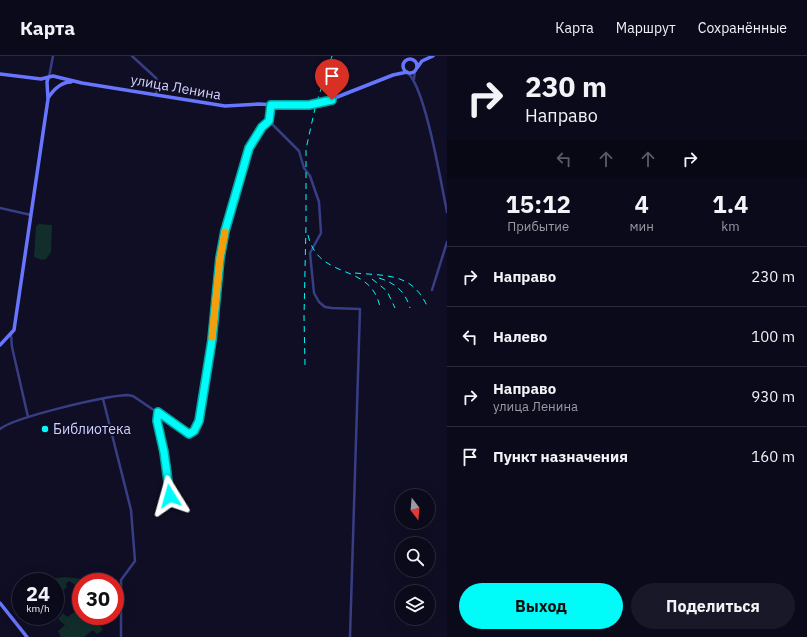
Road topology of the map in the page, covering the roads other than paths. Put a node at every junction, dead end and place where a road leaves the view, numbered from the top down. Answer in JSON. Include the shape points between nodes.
{"nodes":[{"id":1,"x":53,"y":56,"type":"edge"},
{"id":2,"x":132,"y":56,"type":"edge"},
{"id":3,"x":433,"y":56,"type":"edge"},
{"id":4,"x":413,"y":61,"type":"junction"},
{"id":5,"x":422,"y":61,"type":"junction"},
{"id":6,"x":403,"y":65,"type":"junction"},
{"id":7,"x":52,"y":68,"type":"junction"},
{"id":8,"x":416,"y":69,"type":"junction"},
{"id":9,"x":407,"y":72,"type":"junction"},
{"id":10,"x":0,"y":74,"type":"edge"},
{"id":11,"x":393,"y":75,"type":"junction"},
{"id":12,"x":57,"y":77,"type":"junction"},
{"id":13,"x":48,"y":78,"type":"junction"},
{"id":14,"x":41,"y":79,"type":"junction"},
{"id":15,"x":80,"y":82,"type":"junction"},
{"id":16,"x":415,"y":82,"type":"junction"},
{"id":17,"x":47,"y":84,"type":"junction"},
{"id":18,"x":57,"y":87,"type":"junction"},
{"id":19,"x":156,"y":95,"type":"junction"},
{"id":20,"x":48,"y":98,"type":"junction"},
{"id":21,"x":271,"y":105,"type":"junction"},
{"id":22,"x":269,"y":121,"type":"junction"},
{"id":23,"x":0,"y":208,"type":"edge"},
{"id":24,"x":447,"y":212,"type":"edge"},
{"id":25,"x":31,"y":215,"type":"junction"},
{"id":26,"x":447,"y":242,"type":"edge"},
{"id":27,"x":432,"y":290,"type":"dead end"},
{"id":28,"x":11,"y":335,"type":"junction"},
{"id":29,"x":4,"y":342,"type":"junction"},
{"id":30,"x":0,"y":346,"type":"edge"},
{"id":31,"x":12,"y":347,"type":"junction"},
{"id":32,"x":103,"y":399,"type":"junction"},
{"id":33,"x":158,"y":412,"type":"junction"},
{"id":34,"x":28,"y":417,"type":"junction"},
{"id":35,"x":0,"y":429,"type":"edge"},
{"id":36,"x":166,"y":502,"type":"dead end"},
{"id":37,"x":0,"y":603,"type":"edge"},
{"id":38,"x":27,"y":637,"type":"edge"},
{"id":39,"x":121,"y":637,"type":"edge"},
{"id":40,"x":350,"y":637,"type":"edge"}],
"edges":[{"from":1,"to":7,"type":"street"},
{"from":2,"to":19,"type":"street","via":[[156,78]]},
{"from":3,"to":5,"type":"street"},
{"from":4,"to":5,"type":"street"},
{"from":4,"to":6,"type":"street","via":[[407,60]]},
{"from":4,"to":8,"type":"street"},
{"from":5,"to":8,"type":"street"},
{"from":6,"to":9,"type":"street"},
{"from":6,"to":11,"type":"street"},
{"from":7,"to":12,"type":"street"},
{"from":7,"to":13,"type":"street"},
{"from":8,"to":9,"type":"street"},
{"from":8,"to":16,"type":"street"},
{"from":9,"to":11,"type":"street"},
{"from":9,"to":16,"type":"street"},
{"from":10,"to":14,"type":"street","name":"улица Ленина"},
{"from":11,"to":21,"type":"street","name":"улица Ленина","via":[[322,103]]},
{"from":12,"to":13,"type":"street","name":"улица Ленина"},
{"from":12,"to":15,"type":"street","name":"улица Ленина"},
{"from":12,"to":18,"type":"street"},
{"from":13,"to":14,"type":"street","name":"улица Ленина"},
{"from":13,"to":17,"type":"street"},
{"from":14,"to":17,"type":"street"},
{"from":15,"to":18,"type":"street","via":[[68,82]]},
{"from":15,"to":19,"type":"street","name":"улица Ленина"},
{"from":16,"to":24,"type":"street","via":[[423,101]]},
{"from":17,"to":18,"type":"street","via":[[51,88]]},
{"from":17,"to":20,"type":"street"},
{"from":18,"to":20,"type":"street"},
{"from":19,"to":21,"type":"street","name":"улица Ленина","via":[[218,106]]},
{"from":20,"to":25,"type":"street"},
{"from":21,"to":22,"type":"street"},
{"from":22,"to":33,"type":"street","via":[[262,127],[249,148],[225,231],[199,421],[194,431],[189,434]]},
{"from":22,"to":40,"type":"street","via":[[299,151],[319,202],[321,233],[310,253],[314,293],[325,307],[360,309]]},
{"from":23,"to":25,"type":"street"},
{"from":25,"to":28,"type":"street","via":[[14,330]]},
{"from":26,"to":27,"type":"street"},
{"from":28,"to":29,"type":"street"},
{"from":28,"to":31,"type":"street"},
{"from":29,"to":30,"type":"street"},
{"from":29,"to":31,"type":"street"},
{"from":31,"to":34,"type":"street"},
{"from":32,"to":33,"type":"street","via":[[121,395],[133,396]]},
{"from":32,"to":34,"type":"street"},
{"from":32,"to":39,"type":"street","via":[[132,520],[135,562],[121,580]]},
{"from":33,"to":36,"type":"street","via":[[157,421],[170,496]]},
{"from":34,"to":35,"type":"street"},
{"from":37,"to":38,"type":"street"}]}
